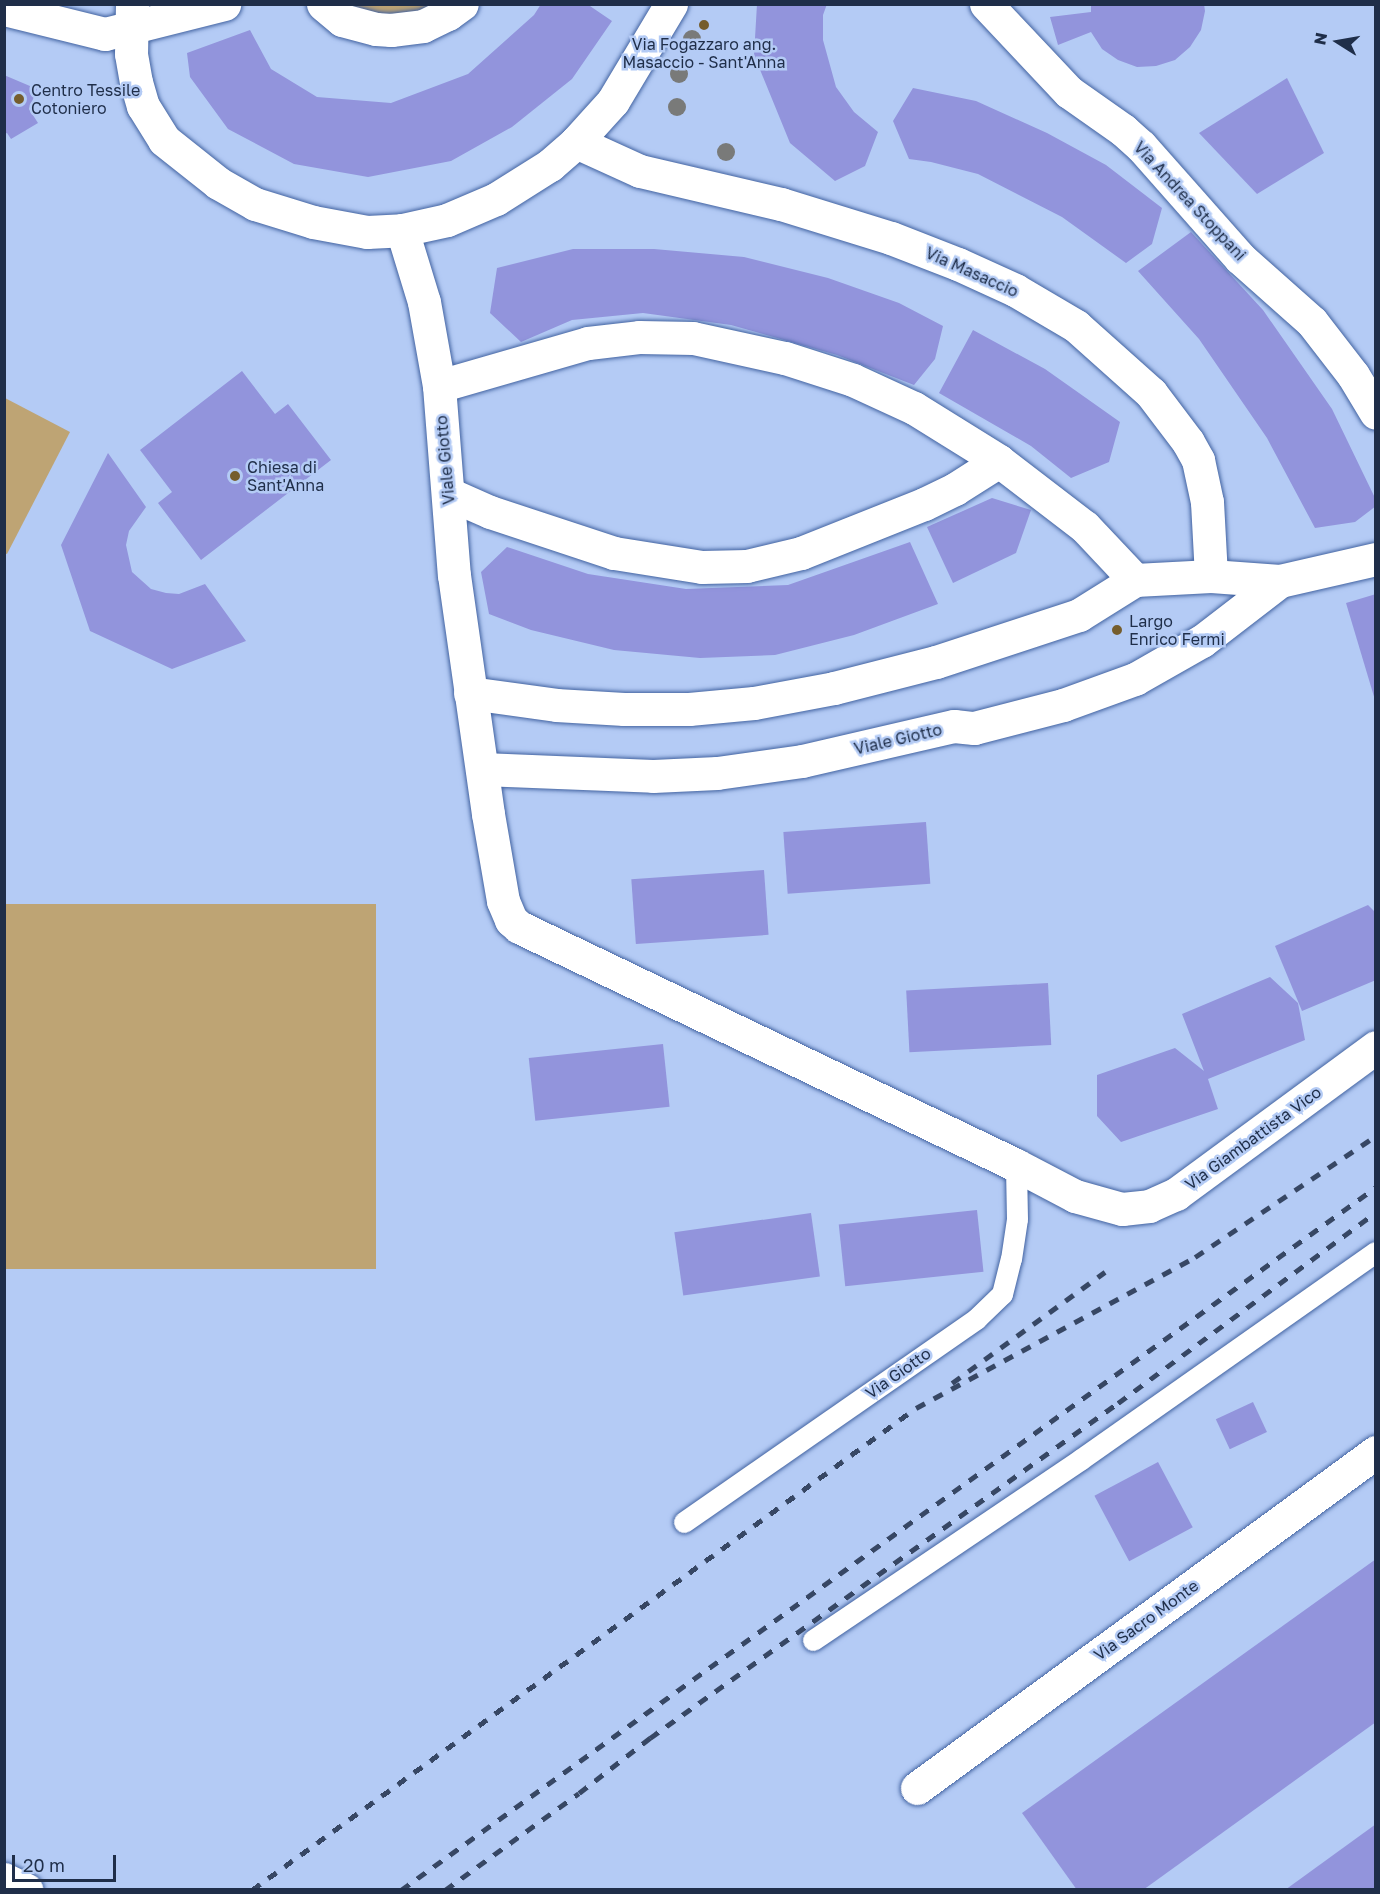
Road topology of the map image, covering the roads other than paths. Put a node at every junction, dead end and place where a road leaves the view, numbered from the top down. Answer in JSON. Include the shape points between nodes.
{"nodes":[{"id":1,"x":224,"y":4,"type":"edge"},
{"id":2,"x":323,"y":4,"type":"edge"},
{"id":3,"x":462,"y":4,"type":"edge"},
{"id":4,"x":671,"y":4,"type":"edge"},
{"id":5,"x":986,"y":4,"type":"edge"},
{"id":6,"x":4,"y":9,"type":"edge"},
{"id":7,"x":131,"y":16,"type":"edge"},
{"id":8,"x":576,"y":142,"type":"junction"},
{"id":9,"x":402,"y":230,"type":"junction"},
{"id":10,"x":439,"y":386,"type":"junction"},
{"id":11,"x":1376,"y":413,"type":"edge"},
{"id":12,"x":999,"y":461,"type":"junction"},
{"id":13,"x":449,"y":494,"type":"junction"},
{"id":14,"x":1376,"y":559,"type":"edge"},
{"id":15,"x":1211,"y":576,"type":"junction"},
{"id":16,"x":1135,"y":580,"type":"junction"},
{"id":17,"x":1280,"y":582,"type":"junction"},
{"id":18,"x":470,"y":693,"type":"junction"},
{"id":19,"x":482,"y":769,"type":"junction"},
{"id":20,"x":1376,"y":1047,"type":"edge"},
{"id":21,"x":1016,"y":1165,"type":"junction"},
{"id":22,"x":1122,"y":1209,"type":"joint"},
{"id":23,"x":1376,"y":1252,"type":"edge"},
{"id":24,"x":1376,"y":1452,"type":"edge"},
{"id":25,"x":684,"y":1522,"type":"dead end"},
{"id":26,"x":813,"y":1640,"type":"dead end"},
{"id":27,"x":917,"y":1788,"type":"dead end"},
{"id":28,"x":4,"y":1880,"type":"edge"},
{"id":29,"x":27,"y":1890,"type":"edge"}],
"edges":[{"from":1,"to":7,"type":"street"},
{"from":2,"to":3,"type":"street","via":[[342,20],[391,30],[423,26]]},
{"from":4,"to":8,"type":"street","via":[[613,101]]},
{"from":5,"to":11,"type":"street","name":"Via Andrea Stoppani","via":[[1069,92],[1141,146],[1240,258],[1312,322],[1353,375]]},
{"from":6,"to":7,"type":"street","via":[[105,34]]},
{"from":7,"to":9,"type":"street","via":[[131,54],[143,106],[164,140],[194,165],[240,196],[288,215],[367,232]]},
{"from":8,"to":9,"type":"street","via":[[543,170],[496,199],[447,220]]},
{"from":8,"to":15,"type":"street","name":"Via Masaccio","via":[[640,171],[781,204],[891,238],[1015,290],[1076,326],[1151,393],[1198,460],[1207,502]]},
{"from":9,"to":10,"type":"street","name":"Viale Giotto","via":[[424,302]]},
{"from":10,"to":12,"type":"street","via":[[588,344],[639,337],[693,338],[754,350],[853,380],[914,408]]},
{"from":10,"to":13,"type":"street","name":"Viale Giotto"},
{"from":12,"to":13,"type":"street","via":[[955,489],[904,513],[801,554],[747,566],[692,566],[614,553],[490,512]]},
{"from":12,"to":16,"type":"street","via":[[1085,527]]},
{"from":13,"to":18,"type":"street","name":"Viale Giotto","via":[[453,564]]},
{"from":14,"to":17,"type":"street","name":"Viale Giotto"},
{"from":15,"to":16,"type":"street","name":"Viale Giotto"},
{"from":15,"to":17,"type":"street","name":"Viale Giotto"},
{"from":16,"to":18,"type":"street","name":"Viale Giotto","via":[[1079,615],[936,662],[754,703],[624,709],[556,705]]},
{"from":17,"to":19,"type":"street","name":"Viale Giotto","via":[[1202,641],[1136,679],[1063,705],[974,728],[954,726],[802,760],[717,773],[653,776]]},
{"from":18,"to":19,"type":"street","name":"Viale Giotto"},
{"from":19,"to":21,"type":"street","name":"Viale Giotto","via":[[503,901],[511,920],[519,927]]},
{"from":20,"to":22,"type":"street","name":"Via Giambattista Vico","via":[[1176,1194],[1149,1206]]},
{"from":21,"to":22,"type":"street","name":"Viale Giotto","via":[[1075,1196]]},
{"from":21,"to":25,"type":"lane","name":"Via Giotto","via":[[1017,1218],[1002,1294],[976,1319]]},
{"from":23,"to":26,"type":"lane"},
{"from":24,"to":27,"type":"street","name":"Via Sacro Monte"},
{"from":28,"to":29,"type":"street"}]}
